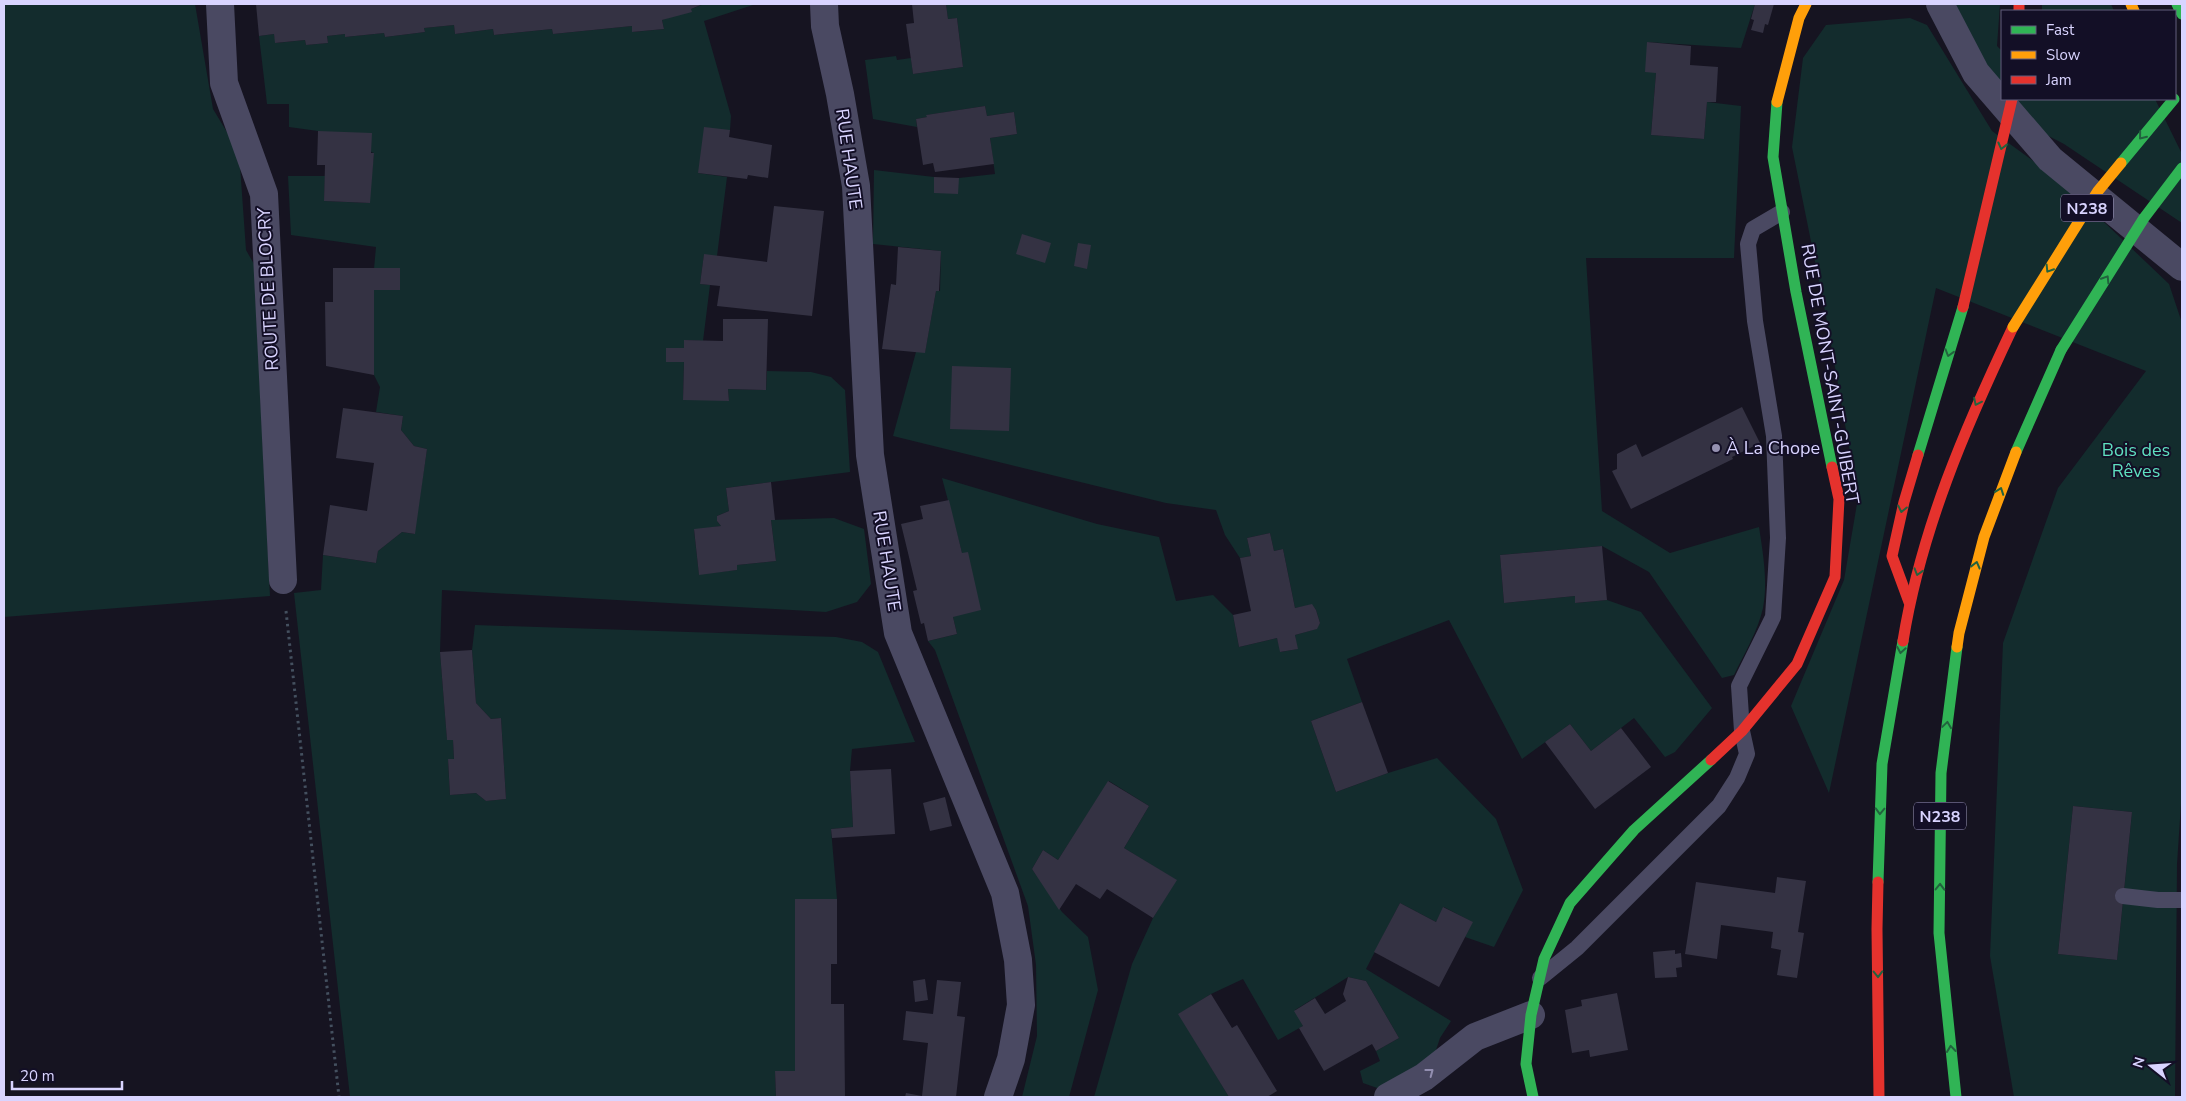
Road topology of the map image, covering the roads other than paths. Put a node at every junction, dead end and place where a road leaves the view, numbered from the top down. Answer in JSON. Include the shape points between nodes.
{"nodes":[{"id":1,"x":220,"y":4,"type":"edge"},
{"id":2,"x":824,"y":4,"type":"edge"},
{"id":3,"x":1806,"y":4,"type":"edge"},
{"id":4,"x":1940,"y":4,"type":"edge"},
{"id":5,"x":2177,"y":4,"type":"edge"},
{"id":6,"x":2182,"y":14,"type":"edge"},
{"id":7,"x":2176,"y":95,"type":"edge"},
{"id":8,"x":2012,"y":100,"type":"edge"},
{"id":9,"x":2172,"y":100,"type":"edge"},
{"id":10,"x":2182,"y":108,"type":"edge"},
{"id":11,"x":2182,"y":168,"type":"edge"},
{"id":12,"x":1782,"y":212,"type":"junction"},
{"id":13,"x":2182,"y":266,"type":"edge"},
{"id":14,"x":283,"y":580,"type":"road end"},
{"id":15,"x":1909,"y":602,"type":"junction"},
{"id":16,"x":1742,"y":731,"type":"junction"},
{"id":17,"x":2123,"y":896,"type":"dead end"},
{"id":18,"x":2182,"y":900,"type":"edge"},
{"id":19,"x":1540,"y":978,"type":"junction"},
{"id":20,"x":1531,"y":1015,"type":"junction"},
{"id":21,"x":998,"y":1097,"type":"edge"},
{"id":22,"x":1388,"y":1097,"type":"edge"},
{"id":23,"x":1533,"y":1097,"type":"edge"},
{"id":24,"x":1879,"y":1097,"type":"edge"},
{"id":25,"x":1956,"y":1097,"type":"edge"}],
"edges":[{"from":1,"to":14,"type":"street","name":"ROUTE DE BLOCRY","via":[[224,83],[264,194]]},
{"from":2,"to":21,"type":"street","name":"RUE HAUTE","via":[[825,26],[856,186],[870,454],[898,633],[1005,893],[1018,960],[1021,1005],[1011,1060]]},
{"from":3,"to":12,"type":"main road","name":"RUE DE MONT-SAINT-GUIBERT","via":[[1799,18],[1777,102],[1773,157]]},
{"from":4,"to":13,"type":"street","via":[[1976,73],[2050,159]]},
{"from":5,"to":6,"type":"main road"},
{"from":7,"to":10,"type":"main road"},
{"from":8,"to":15,"type":"main road","one_way":true,"bridge":true,"via":[[1963,307],[1904,502],[1892,556]]},
{"from":9,"to":15,"type":"main road","number":"N238","one_way":true,"bridge":true,"via":[[2098,191],[2013,327],[1971,416],[1944,484]]},
{"from":25,"to":11,"type":"main road","number":"N238","one_way":true,"bridge":true,"via":[[1939,933],[1941,773],[1959,633],[1999,493],[2061,350],[2144,218]]},
{"from":12,"to":16,"type":"lane","via":[[1753,229],[1748,244],[1755,321],[1774,436],[1778,538],[1773,617],[1739,686]]},
{"from":12,"to":16,"type":"main road","name":"RUE DE MONT-SAINT-GUIBERT","via":[[1839,499],[1835,577],[1797,664]]},
{"from":15,"to":24,"type":"main road","number":"N238","one_way":true,"via":[[1882,764],[1877,929]]},
{"from":16,"to":19,"type":"main road","name":"RUE DE MONT-SAINT-GUIBERT","via":[[1634,830],[1570,903],[1544,959]]},
{"from":16,"to":19,"type":"lane","via":[[1747,754],[1737,778],[1719,806],[1577,948]]},
{"from":17,"to":18,"type":"lane"},
{"from":19,"to":20,"type":"main road","name":"RUE DE MONT-SAINT-GUIBERT"},
{"from":22,"to":20,"type":"street","one_way":true,"via":[[1424,1077],[1475,1037]]},
{"from":20,"to":23,"type":"main road","name":"RUE DE MONT-SAINT-GUIBERT","via":[[1526,1064]]}]}
